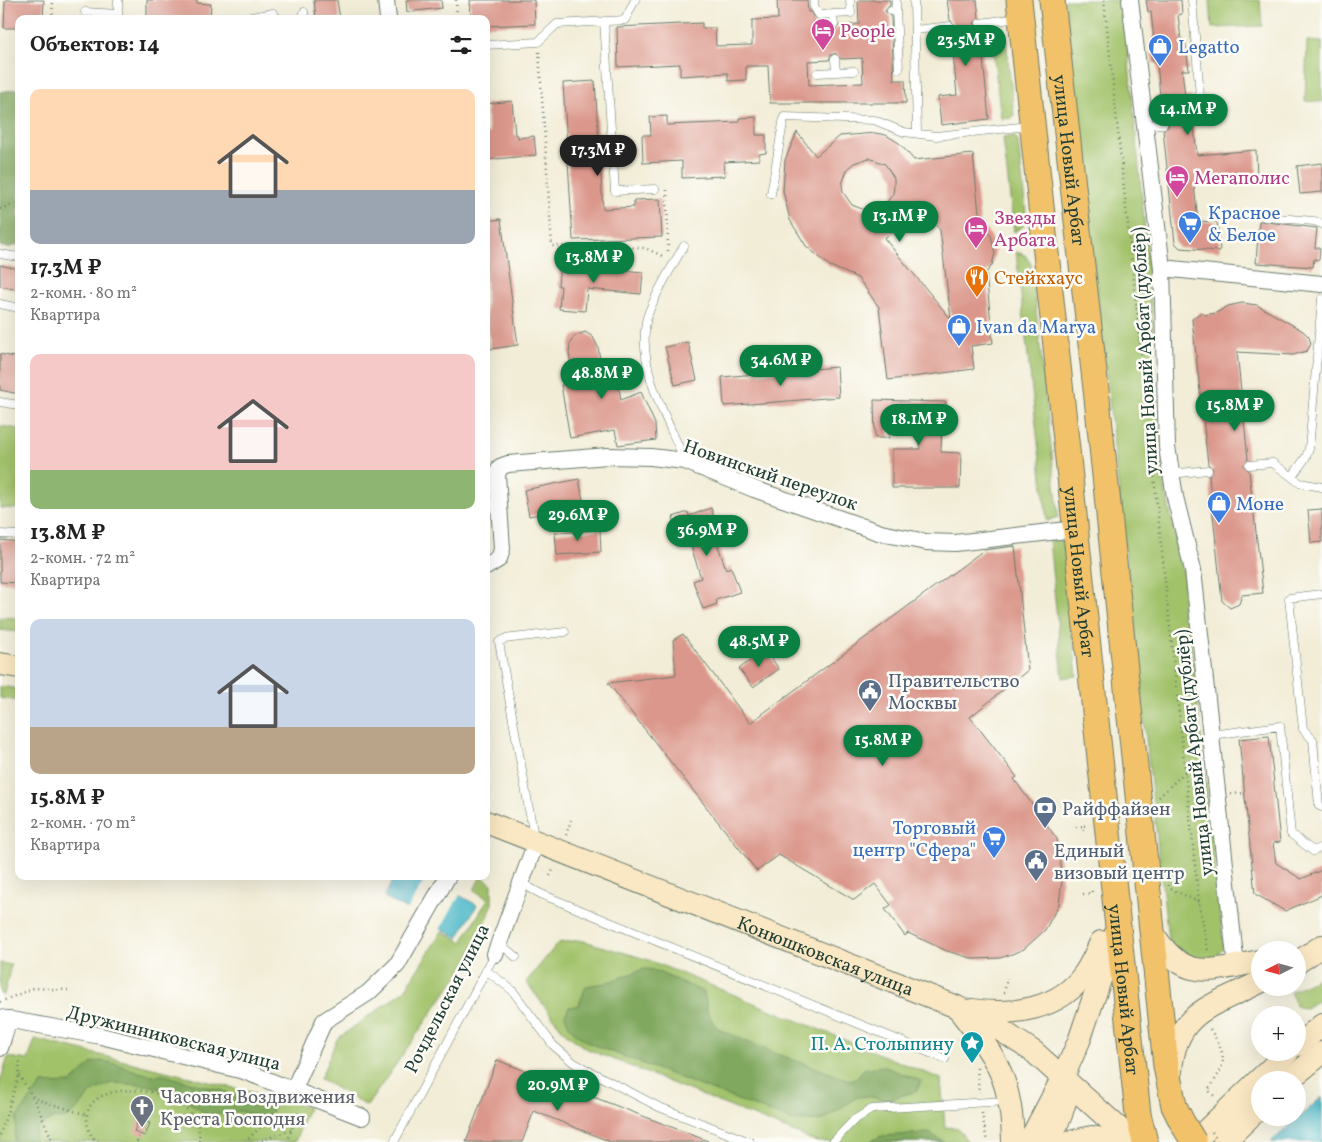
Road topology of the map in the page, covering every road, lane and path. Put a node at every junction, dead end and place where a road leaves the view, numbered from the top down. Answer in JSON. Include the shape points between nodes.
{"nodes":[{"id":1,"x":53,"y":0,"type":"edge"},
{"id":2,"x":118,"y":0,"type":"edge"},
{"id":3,"x":386,"y":0,"type":"edge"},
{"id":4,"x":456,"y":0,"type":"edge"},
{"id":5,"x":635,"y":0,"type":"edge"},
{"id":6,"x":814,"y":0,"type":"edge"},
{"id":7,"x":850,"y":0,"type":"edge"},
{"id":8,"x":896,"y":0,"type":"edge"},
{"id":9,"x":914,"y":0,"type":"edge"},
{"id":10,"x":1052,"y":0,"type":"edge"},
{"id":11,"x":1104,"y":0,"type":"edge"},
{"id":12,"x":1130,"y":0,"type":"edge"},
{"id":13,"x":1192,"y":0,"type":"edge"},
{"id":14,"x":1020,"y":9,"type":"edge"},
{"id":15,"x":84,"y":12,"type":"dead end"},
{"id":16,"x":833,"y":14,"type":"junction"},
{"id":17,"x":52,"y":15,"type":"edge"},
{"id":18,"x":110,"y":15,"type":"edge"},
{"id":19,"x":118,"y":15,"type":"edge"},
{"id":20,"x":262,"y":15,"type":"edge"},
{"id":21,"x":275,"y":15,"type":"edge"},
{"id":22,"x":388,"y":15,"type":"edge"},
{"id":23,"x":457,"y":15,"type":"edge"},
{"id":24,"x":604,"y":21,"type":"junction"},
{"id":25,"x":980,"y":23,"type":"dead end"},
{"id":26,"x":834,"y":25,"type":"dead end"},
{"id":27,"x":950,"y":26,"type":"dead end"},
{"id":28,"x":914,"y":30,"type":"junction"},
{"id":29,"x":538,"y":42,"type":"junction"},
{"id":30,"x":490,"y":45,"type":"edge"},
{"id":31,"x":836,"y":60,"type":"dead end"},
{"id":32,"x":899,"y":69,"type":"dead end"},
{"id":33,"x":854,"y":71,"type":"dead end"},
{"id":34,"x":836,"y":72,"type":"junction"},
{"id":35,"x":817,"y":73,"type":"dead end"},
{"id":36,"x":1194,"y":120,"type":"dead end"},
{"id":37,"x":1163,"y":124,"type":"dead end"},
{"id":38,"x":1032,"y":125,"type":"junction"},
{"id":39,"x":1145,"y":126,"type":"junction"},
{"id":40,"x":917,"y":133,"type":"junction"},
{"id":41,"x":655,"y":189,"type":"joint"},
{"id":42,"x":771,"y":194,"type":"dead end"},
{"id":43,"x":15,"y":203,"type":"edge"},
{"id":44,"x":0,"y":209,"type":"edge"},
{"id":45,"x":1265,"y":217,"type":"dead end"},
{"id":46,"x":1322,"y":224,"type":"edge"},
{"id":47,"x":684,"y":246,"type":"dead end"},
{"id":48,"x":0,"y":254,"type":"edge"},
{"id":49,"x":15,"y":257,"type":"edge"},
{"id":50,"x":1162,"y":268,"type":"junction"},
{"id":51,"x":1322,"y":284,"type":"edge"},
{"id":52,"x":1322,"y":298,"type":"edge"},
{"id":53,"x":0,"y":304,"type":"edge"},
{"id":54,"x":15,"y":307,"type":"edge"},
{"id":55,"x":0,"y":402,"type":"edge"},
{"id":56,"x":15,"y":404,"type":"edge"},
{"id":57,"x":1150,"y":437,"type":"dead end"},
{"id":58,"x":685,"y":461,"type":"junction"},
{"id":59,"x":1249,"y":466,"type":"dead end"},
{"id":60,"x":1153,"y":467,"type":"dead end"},
{"id":61,"x":1208,"y":470,"type":"dead end"},
{"id":62,"x":1170,"y":474,"type":"junction"},
{"id":63,"x":1292,"y":477,"type":"junction"},
{"id":64,"x":1322,"y":487,"type":"edge"},
{"id":65,"x":1076,"y":528,"type":"junction"},
{"id":66,"x":0,"y":534,"type":"edge"},
{"id":67,"x":15,"y":535,"type":"edge"},
{"id":68,"x":490,"y":565,"type":"edge"},
{"id":69,"x":1322,"y":594,"type":"edge"},
{"id":70,"x":565,"y":632,"type":"dead end"},
{"id":71,"x":0,"y":664,"type":"edge"},
{"id":72,"x":15,"y":666,"type":"edge"},
{"id":73,"x":1211,"y":735,"type":"junction"},
{"id":74,"x":1185,"y":772,"type":"junction"},
{"id":75,"x":1160,"y":802,"type":"dead end"},
{"id":76,"x":1322,"y":807,"type":"edge"},
{"id":77,"x":490,"y":824,"type":"edge"},
{"id":78,"x":1084,"y":826,"type":"dead end"},
{"id":79,"x":1076,"y":827,"type":"dead end"},
{"id":80,"x":536,"y":842,"type":"junction"},
{"id":81,"x":1322,"y":847,"type":"edge"},
{"id":82,"x":446,"y":880,"type":"edge"},
{"id":83,"x":1168,"y":880,"type":"dead end"},
{"id":84,"x":521,"y":883,"type":"junction"},
{"id":85,"x":1091,"y":888,"type":"dead end"},
{"id":86,"x":1083,"y":894,"type":"dead end"},
{"id":87,"x":1115,"y":896,"type":"junction"},
{"id":88,"x":1199,"y":902,"type":"junction"},
{"id":89,"x":1118,"y":927,"type":"junction"},
{"id":90,"x":1152,"y":932,"type":"junction"},
{"id":91,"x":497,"y":948,"type":"junction"},
{"id":92,"x":516,"y":957,"type":"dead end"},
{"id":93,"x":1210,"y":957,"type":"dead end"},
{"id":94,"x":1251,"y":963,"type":"edge"},
{"id":95,"x":1236,"y":966,"type":"junction"},
{"id":96,"x":486,"y":970,"type":"junction"},
{"id":97,"x":1251,"y":986,"type":"edge"},
{"id":98,"x":68,"y":990,"type":"dead end"},
{"id":99,"x":0,"y":1002,"type":"edge"},
{"id":100,"x":957,"y":1007,"type":"junction"},
{"id":101,"x":4,"y":1018,"type":"edge"},
{"id":102,"x":1322,"y":1025,"type":"edge"},
{"id":103,"x":1210,"y":1029,"type":"dead end"},
{"id":104,"x":1306,"y":1038,"type":"edge"},
{"id":105,"x":0,"y":1048,"type":"edge"},
{"id":106,"x":1322,"y":1053,"type":"edge"},
{"id":107,"x":20,"y":1059,"type":"dead end"},
{"id":108,"x":945,"y":1059,"type":"dead end"},
{"id":109,"x":1278,"y":1061,"type":"edge"},
{"id":110,"x":1300,"y":1071,"type":"edge"},
{"id":111,"x":19,"y":1074,"type":"junction"},
{"id":112,"x":1066,"y":1079,"type":"junction"},
{"id":113,"x":294,"y":1089,"type":"junction"},
{"id":114,"x":1170,"y":1089,"type":"junction"},
{"id":115,"x":1214,"y":1096,"type":"dead end"},
{"id":116,"x":34,"y":1098,"type":"junction"},
{"id":117,"x":1008,"y":1101,"type":"junction"},
{"id":118,"x":300,"y":1106,"type":"dead end"},
{"id":119,"x":87,"y":1115,"type":"junction"},
{"id":120,"x":1251,"y":1116,"type":"edge"},
{"id":121,"x":362,"y":1117,"type":"dead end"},
{"id":122,"x":292,"y":1129,"type":"junction"},
{"id":123,"x":0,"y":1135,"type":"edge"},
{"id":124,"x":1190,"y":1136,"type":"edge"},
{"id":125,"x":139,"y":1137,"type":"dead end"},
{"id":126,"x":53,"y":1142,"type":"edge"},
{"id":127,"x":98,"y":1142,"type":"edge"},
{"id":128,"x":137,"y":1142,"type":"edge"},
{"id":129,"x":200,"y":1142,"type":"edge"},
{"id":130,"x":245,"y":1142,"type":"edge"},
{"id":131,"x":257,"y":1142,"type":"edge"},
{"id":132,"x":287,"y":1142,"type":"edge"},
{"id":133,"x":394,"y":1142,"type":"edge"},
{"id":134,"x":750,"y":1142,"type":"edge"},
{"id":135,"x":834,"y":1142,"type":"edge"},
{"id":136,"x":1013,"y":1142,"type":"edge"},
{"id":137,"x":1029,"y":1142,"type":"edge"},
{"id":138,"x":1049,"y":1142,"type":"edge"},
{"id":139,"x":1070,"y":1142,"type":"edge"},
{"id":140,"x":1121,"y":1142,"type":"edge"},
{"id":141,"x":1134,"y":1142,"type":"edge"},
{"id":142,"x":1145,"y":1142,"type":"edge"},
{"id":143,"x":1224,"y":1142,"type":"edge"}],
"edges":[{"from":1,"to":17,"type":"path"},
{"from":2,"to":19,"type":"lane"},
{"from":3,"to":22,"type":"street"},
{"from":4,"to":23,"type":"path"},
{"from":5,"to":24,"type":"lane","via":[[625,20]]},
{"from":6,"to":16,"type":"lane","via":[[819,14]]},
{"from":7,"to":16,"type":"lane","via":[[855,13]]},
{"from":8,"to":32,"type":"lane"},
{"from":9,"to":28,"type":"lane"},
{"from":10,"to":90,"type":"main road","name":"улица Новый Арбат"},
{"from":11,"to":57,"type":"path"},
{"from":12,"to":39,"type":"street","name":"улица Новый Арбат (дублёр)"},
{"from":13,"to":36,"type":"lane","via":[[1202,120]]},
{"from":14,"to":25,"type":"lane"},
{"from":14,"to":38,"type":"main road","name":"улица Новый Арбат"},
{"from":15,"to":18,"type":"lane"},
{"from":16,"to":26,"type":"lane"},
{"from":20,"to":21,"type":"lane"},
{"from":24,"to":29,"type":"lane","via":[[557,24]]},
{"from":24,"to":41,"type":"lane","via":[[615,191]]},
{"from":27,"to":28,"type":"lane"},
{"from":28,"to":40,"type":"lane"},
{"from":29,"to":30,"type":"lane"},
{"from":29,"to":41,"type":"path","via":[[552,246],[645,248],[668,259],[667,188]]},
{"from":31,"to":34,"type":"lane"},
{"from":33,"to":34,"type":"lane"},
{"from":34,"to":35,"type":"lane"},
{"from":37,"to":39,"type":"lane"},
{"from":38,"to":40,"type":"lane","via":[[936,136]]},
{"from":38,"to":65,"type":"main road","name":"улица Новый Арбат"},
{"from":39,"to":50,"type":"street","name":"улица Новый Арбат (дублёр)"},
{"from":40,"to":42,"type":"lane","via":[[904,132],[874,120],[784,117]]},
{"from":43,"to":44,"type":"path"},
{"from":45,"to":46,"type":"lane"},
{"from":47,"to":58,"type":"lane","via":[[646,320],[645,345],[647,371]]},
{"from":48,"to":49,"type":"lane"},
{"from":50,"to":51,"type":"street"},
{"from":50,"to":62,"type":"street","name":"улица Новый Арбат (дублёр)"},
{"from":52,"to":63,"type":"lane","via":[[1309,449]]},
{"from":53,"to":54,"type":"lane"},
{"from":55,"to":56,"type":"lane"},
{"from":58,"to":65,"type":"street","name":"Новинский переулок","via":[[754,490],[881,533],[926,542],[955,543]]},
{"from":58,"to":68,"type":"street","name":"Новинский переулок","via":[[608,456],[504,464],[497,471],[502,549],[499,559]]},
{"from":59,"to":63,"type":"lane","via":[[1273,463]]},
{"from":60,"to":74,"type":"path"},
{"from":61,"to":62,"type":"lane"},
{"from":62,"to":73,"type":"street","name":"улица Новый Арбат (дублёр)","via":[[1193,570]]},
{"from":63,"to":64,"type":"lane","via":[[1300,483]]},
{"from":65,"to":87,"type":"main road","name":"улица Новый Арбат"},
{"from":66,"to":67,"type":"lane"},
{"from":69,"to":76,"type":"lane","via":[[1289,598],[1303,729],[1313,740]]},
{"from":70,"to":80,"type":"lane","via":[[502,639],[499,642]]},
{"from":71,"to":72,"type":"main road"},
{"from":73,"to":81,"type":"lane","via":[[1280,726],[1291,834],[1313,851]]},
{"from":73,"to":95,"type":"street","name":"улица Новый Арбат (дублёр)"},
{"from":74,"to":75,"type":"path","via":[[1159,795]]},
{"from":74,"to":88,"type":"path"},
{"from":77,"to":80,"type":"main road","name":"Конюшковская улица"},
{"from":78,"to":79,"type":"path"},
{"from":80,"to":84,"type":"street","name":"Рочдельская улица"},
{"from":80,"to":100,"type":"main road","name":"Конюшковская улица"},
{"from":82,"to":113,"type":"street","via":[[397,965],[368,993],[324,1021]]},
{"from":83,"to":88,"type":"path","via":[[1169,888]]},
{"from":84,"to":91,"type":"street","name":"Рочдельская улица"},
{"from":84,"to":108,"type":"lane","via":[[540,894]]},
{"from":85,"to":86,"type":"path","via":[[1092,893]]},
{"from":87,"to":89,"type":"main road","name":"улица Новый Арбат"},
{"from":87,"to":100,"type":"main road","via":[[1104,937],[1084,974],[1072,988],[1032,1009],[992,1013]]},
{"from":88,"to":93,"type":"path"},
{"from":89,"to":112,"type":"main road"},
{"from":89,"to":142,"type":"main road","name":"улица Новый Арбат","via":[[1138,1114]]},
{"from":90,"to":95,"type":"main road","via":[[1163,950],[1182,966],[1214,970]]},
{"from":90,"to":114,"type":"main road","name":"улица Новый Арбат"},
{"from":91,"to":92,"type":"lane"},
{"from":91,"to":96,"type":"lane","name":"Рочдельская улица"},
{"from":94,"to":95,"type":"main road"},
{"from":96,"to":133,"type":"lane","name":"Рочдельская улица"},
{"from":96,"to":134,"type":"lane","via":[[512,990],[553,1045],[574,1063],[659,1107]]},
{"from":97,"to":114,"type":"main road","via":[[1203,1010],[1184,1027],[1172,1056]]},
{"from":98,"to":99,"type":"path","via":[[34,988]]},
{"from":100,"to":112,"type":"main road","name":"Конюшковская улица","via":[[1034,1052]]},
{"from":100,"to":117,"type":"main road","via":[[992,1053],[1001,1070]]},
{"from":101,"to":105,"type":"street"},
{"from":101,"to":113,"type":"street","name":"Дружинниковская улица","via":[[63,1028],[244,1071]]},
{"from":102,"to":104,"type":"main road"},
{"from":103,"to":115,"type":"path","via":[[1221,1044],[1224,1057],[1220,1073],[1208,1090]]},
{"from":106,"to":110,"type":"main road"},
{"from":107,"to":111,"type":"path"},
{"from":109,"to":124,"type":"main road"},
{"from":111,"to":116,"type":"path"},
{"from":111,"to":123,"type":"path"},
{"from":112,"to":137,"type":"main road"},
{"from":112,"to":138,"type":"main road","via":[[1067,1097]]},
{"from":112,"to":141,"type":"main road","name":"Конюшковская улица"},
{"from":113,"to":121,"type":"street","name":"Дружинниковская улица"},
{"from":113,"to":130,"type":"path"},
{"from":114,"to":124,"type":"main road","name":"улица Новый Арбат","via":[[1174,1106]]},
{"from":116,"to":119,"type":"path"},
{"from":116,"to":126,"type":"path"},
{"from":117,"to":135,"type":"lane","via":[[872,1109],[854,1120]]},
{"from":117,"to":136,"type":"main road"},
{"from":118,"to":122,"type":"path"},
{"from":119,"to":127,"type":"path","via":[[87,1125]]},
{"from":119,"to":129,"type":"path","via":[[90,1106],[110,1093],[129,1090],[150,1092],[175,1100],[189,1110],[198,1122]]},
{"from":120,"to":143,"type":"main road"},
{"from":122,"to":131,"type":"path"},
{"from":122,"to":132,"type":"path"},
{"from":125,"to":128,"type":"path"},
{"from":139,"to":140,"type":"main road","via":[[1092,1137]]}]}
